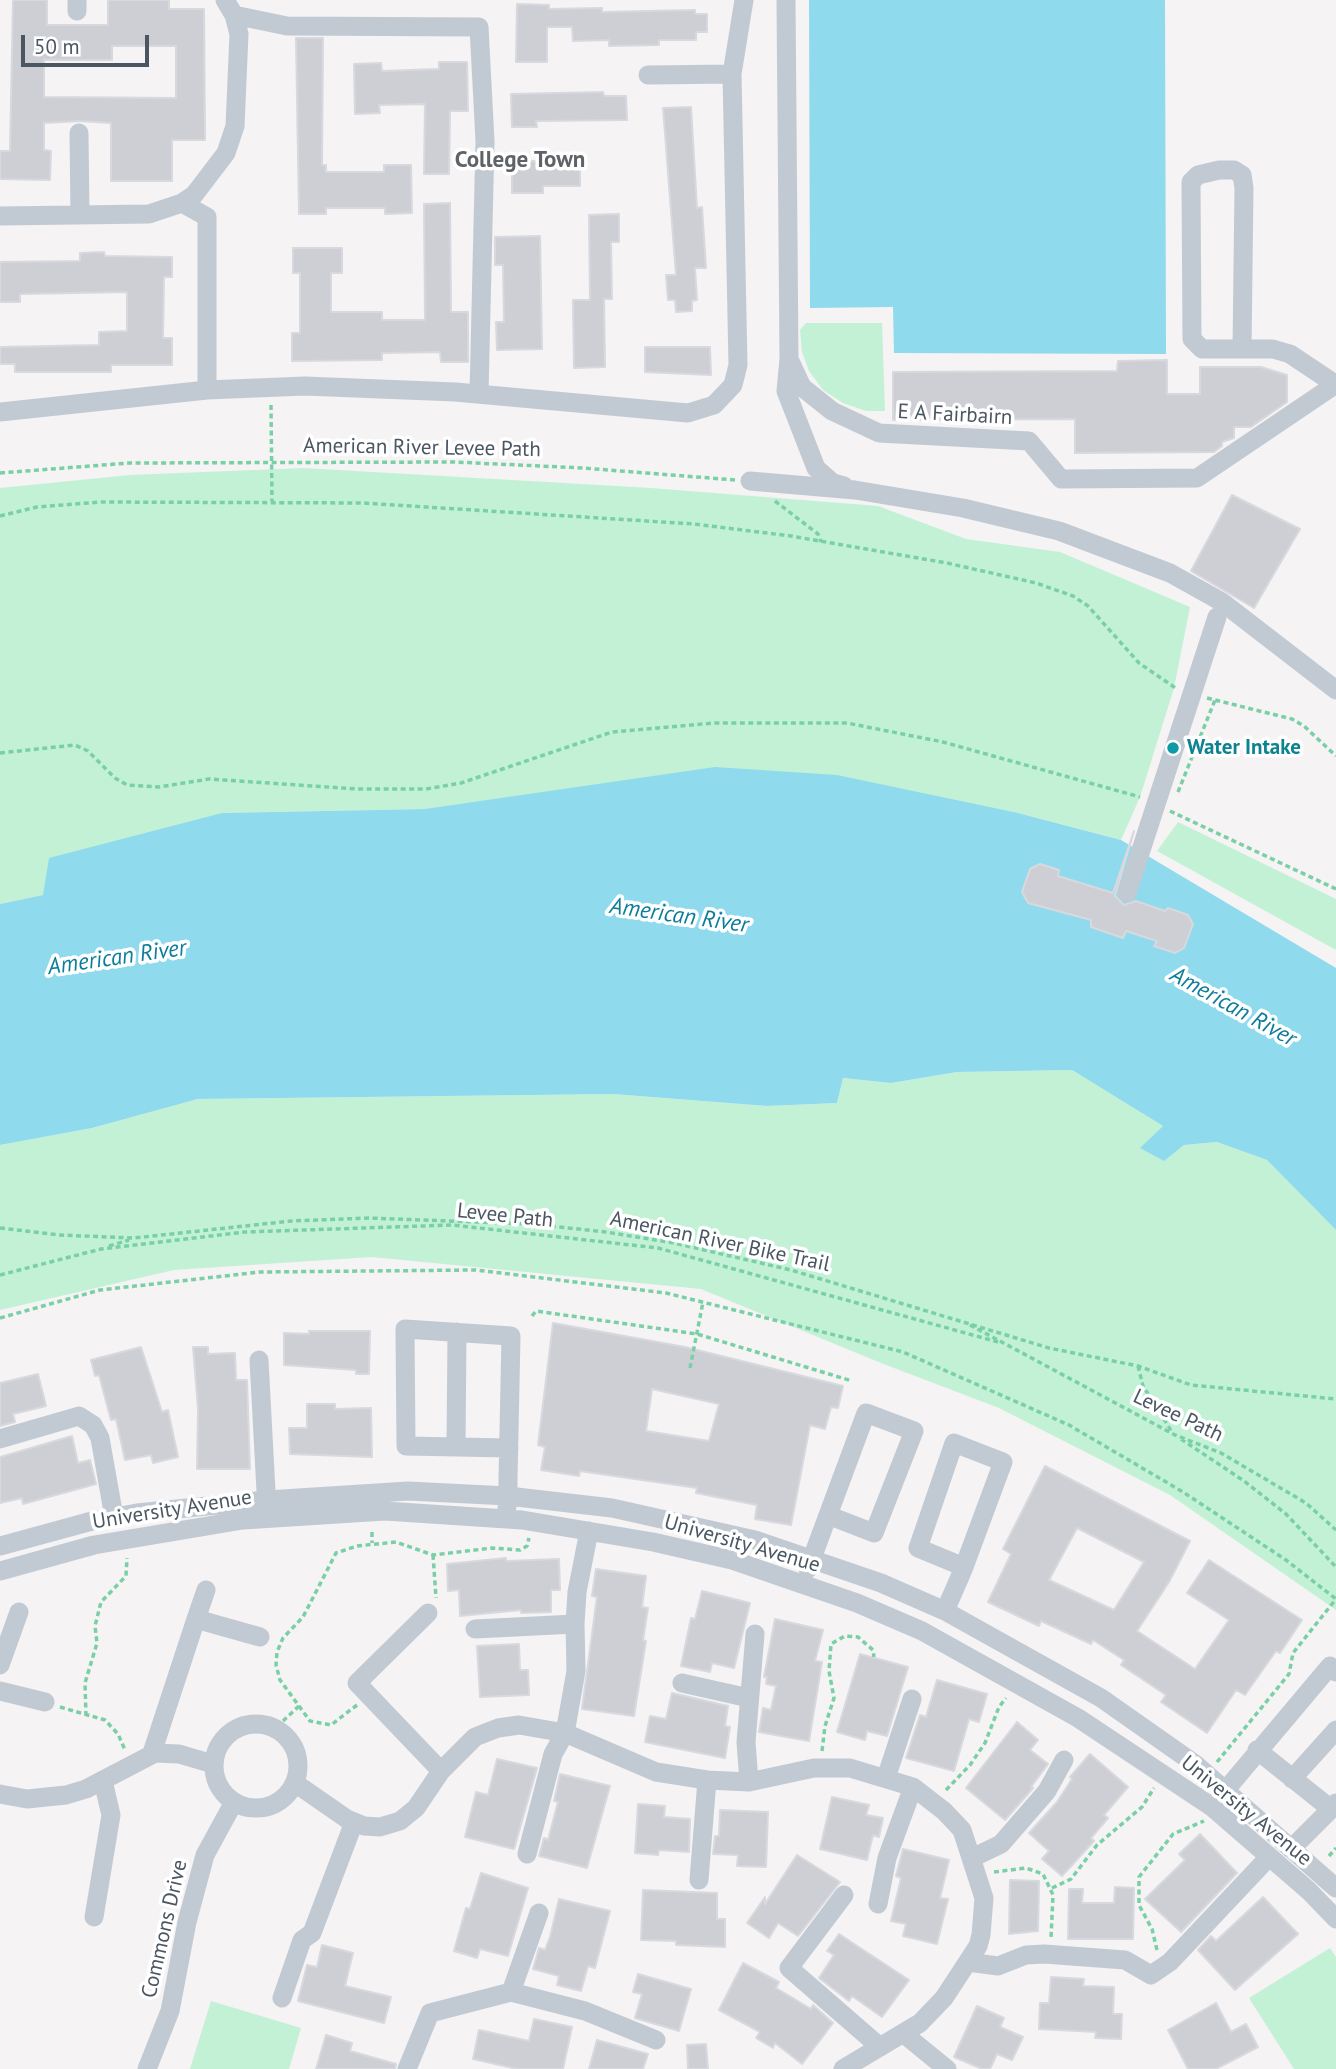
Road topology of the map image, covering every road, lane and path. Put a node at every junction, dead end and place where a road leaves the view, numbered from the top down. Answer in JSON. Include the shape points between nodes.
{"nodes":[{"id":1,"x":744,"y":0,"type":"edge"},
{"id":2,"x":786,"y":0,"type":"edge"},
{"id":3,"x":230,"y":8,"type":"edge"},
{"id":4,"x":732,"y":74,"type":"junction"},
{"id":5,"x":648,"y":75,"type":"dead end"},
{"id":6,"x":79,"y":133,"type":"dead end"},
{"id":7,"x":182,"y":203,"type":"junction"},
{"id":8,"x":80,"y":215,"type":"junction"},
{"id":9,"x":0,"y":216,"type":"edge"},
{"id":10,"x":1242,"y":349,"type":"junction"},
{"id":11,"x":789,"y":359,"type":"junction"},
{"id":12,"x":1336,"y":384,"type":"edge"},
{"id":13,"x":271,"y":387,"type":"junction"},
{"id":14,"x":207,"y":390,"type":"junction"},
{"id":15,"x":479,"y":394,"type":"junction"},
{"id":16,"x":0,"y":412,"type":"edge"},
{"id":17,"x":272,"y":461,"type":"junction"},
{"id":18,"x":0,"y":473,"type":"edge"},
{"id":19,"x":750,"y":481,"type":"junction"},
{"id":20,"x":855,"y":490,"type":"junction"},
{"id":21,"x":272,"y":501,"type":"junction"},
{"id":22,"x":0,"y":516,"type":"edge"},
{"id":23,"x":821,"y":542,"type":"junction"},
{"id":24,"x":1219,"y":609,"type":"junction"},
{"id":25,"x":1335,"y":688,"type":"edge"},
{"id":26,"x":1187,"y":694,"type":"dead end"},
{"id":27,"x":1196,"y":696,"type":"dead end"},
{"id":28,"x":1215,"y":700,"type":"junction"},
{"id":29,"x":0,"y":753,"type":"edge"},
{"id":30,"x":1336,"y":756,"type":"edge"},
{"id":31,"x":1173,"y":796,"type":"dead end"},
{"id":32,"x":1152,"y":802,"type":"dead end"},
{"id":33,"x":1165,"y":809,"type":"dead end"},
{"id":34,"x":1336,"y":889,"type":"edge"},
{"id":35,"x":1127,"y":892,"type":"dead end"},
{"id":36,"x":0,"y":1228,"type":"edge"},
{"id":37,"x":134,"y":1238,"type":"junction"},
{"id":38,"x":101,"y":1249,"type":"junction"},
{"id":39,"x":0,"y":1275,"type":"edge"},
{"id":40,"x":703,"y":1302,"type":"junction"},
{"id":41,"x":532,"y":1316,"type":"dead end"},
{"id":42,"x":0,"y":1318,"type":"edge"},
{"id":43,"x":962,"y":1321,"type":"junction"},
{"id":44,"x":457,"y":1332,"type":"junction"},
{"id":45,"x":697,"y":1335,"type":"junction"},
{"id":46,"x":998,"y":1342,"type":"junction"},
{"id":47,"x":259,"y":1360,"type":"dead end"},
{"id":48,"x":1138,"y":1366,"type":"junction"},
{"id":49,"x":690,"y":1367,"type":"dead end"},
{"id":50,"x":852,"y":1381,"type":"dead end"},
{"id":51,"x":1336,"y":1399,"type":"edge"},
{"id":52,"x":1175,"y":1435,"type":"junction"},
{"id":53,"x":0,"y":1439,"type":"edge"},
{"id":54,"x":456,"y":1447,"type":"junction"},
{"id":55,"x":509,"y":1448,"type":"junction"},
{"id":56,"x":508,"y":1496,"type":"junction"},
{"id":57,"x":267,"y":1509,"type":"junction"},
{"id":58,"x":830,"y":1516,"type":"junction"},
{"id":59,"x":114,"y":1517,"type":"junction"},
{"id":60,"x":506,"y":1519,"type":"junction"},
{"id":61,"x":1336,"y":1530,"type":"edge"},
{"id":62,"x":589,"y":1531,"type":"junction"},
{"id":63,"x":372,"y":1532,"type":"dead end"},
{"id":64,"x":529,"y":1538,"type":"dead end"},
{"id":65,"x":372,"y":1544,"type":"junction"},
{"id":66,"x":0,"y":1546,"type":"edge"},
{"id":67,"x":433,"y":1555,"type":"junction"},
{"id":68,"x":127,"y":1556,"type":"dead end"},
{"id":69,"x":812,"y":1558,"type":"junction"},
{"id":70,"x":964,"y":1567,"type":"junction"},
{"id":71,"x":1336,"y":1567,"type":"edge"},
{"id":72,"x":0,"y":1571,"type":"edge"},
{"id":73,"x":802,"y":1583,"type":"junction"},
{"id":74,"x":206,"y":1590,"type":"dead end"},
{"id":75,"x":1336,"y":1599,"type":"edge"},
{"id":76,"x":945,"y":1611,"type":"junction"},
{"id":77,"x":19,"y":1612,"type":"dead end"},
{"id":78,"x":428,"y":1614,"type":"joint"},
{"id":79,"x":196,"y":1619,"type":"junction"},
{"id":80,"x":575,"y":1624,"type":"junction"},
{"id":81,"x":475,"y":1629,"type":"dead end"},
{"id":82,"x":860,"y":1630,"type":"dead end"},
{"id":83,"x":755,"y":1634,"type":"dead end"},
{"id":84,"x":260,"y":1637,"type":"dead end"},
{"id":85,"x":858,"y":1637,"type":"junction"},
{"id":86,"x":874,"y":1657,"type":"dead end"},
{"id":87,"x":0,"y":1665,"type":"edge"},
{"id":88,"x":1336,"y":1672,"type":"edge"},
{"id":89,"x":682,"y":1684,"type":"dead end"},
{"id":90,"x":0,"y":1690,"type":"edge"},
{"id":91,"x":1009,"y":1694,"type":"dead end"},
{"id":92,"x":369,"y":1695,"type":"junction"},
{"id":93,"x":749,"y":1698,"type":"junction"},
{"id":94,"x":912,"y":1699,"type":"dead end"},
{"id":95,"x":45,"y":1702,"type":"joint"},
{"id":96,"x":299,"y":1706,"type":"junction"},
{"id":97,"x":86,"y":1716,"type":"junction"},
{"id":98,"x":283,"y":1721,"type":"dead end"},
{"id":99,"x":1336,"y":1730,"type":"edge"},
{"id":100,"x":565,"y":1733,"type":"junction"},
{"id":101,"x":1257,"y":1750,"type":"junction"},
{"id":102,"x":152,"y":1754,"type":"junction"},
{"id":103,"x":1064,"y":1760,"type":"dead end"},
{"id":104,"x":1217,"y":1762,"type":"dead end"},
{"id":105,"x":213,"y":1764,"type":"junction"},
{"id":106,"x":131,"y":1765,"type":"junction"},
{"id":107,"x":822,"y":1768,"type":"junction"},
{"id":108,"x":441,"y":1771,"type":"junction"},
{"id":109,"x":886,"y":1778,"type":"junction"},
{"id":110,"x":1292,"y":1779,"type":"junction"},
{"id":111,"x":707,"y":1780,"type":"junction"},
{"id":112,"x":103,"y":1781,"type":"junction"},
{"id":113,"x":749,"y":1782,"type":"junction"},
{"id":114,"x":295,"y":1783,"type":"junction"},
{"id":115,"x":1156,"y":1785,"type":"dead end"},
{"id":116,"x":913,"y":1787,"type":"junction"},
{"id":117,"x":1226,"y":1790,"type":"junction"},
{"id":118,"x":0,"y":1794,"type":"edge"},
{"id":119,"x":234,"y":1802,"type":"junction"},
{"id":120,"x":933,"y":1803,"type":"junction"},
{"id":121,"x":1334,"y":1806,"type":"edge"},
{"id":122,"x":1208,"y":1813,"type":"junction"},
{"id":123,"x":354,"y":1822,"type":"junction"},
{"id":124,"x":1336,"y":1848,"type":"edge"},
{"id":125,"x":1291,"y":1849,"type":"junction"},
{"id":126,"x":527,"y":1854,"type":"dead end"},
{"id":127,"x":1329,"y":1856,"type":"dead end"},
{"id":128,"x":1269,"y":1857,"type":"junction"},
{"id":129,"x":975,"y":1867,"type":"junction"},
{"id":130,"x":699,"y":1880,"type":"dead end"},
{"id":131,"x":1052,"y":1888,"type":"junction"},
{"id":132,"x":1336,"y":1888,"type":"edge"},
{"id":133,"x":844,"y":1895,"type":"dead end"},
{"id":134,"x":878,"y":1904,"type":"dead end"},
{"id":135,"x":538,"y":1913,"type":"dead end"},
{"id":136,"x":94,"y":1917,"type":"dead end"},
{"id":137,"x":1336,"y":1919,"type":"edge"},
{"id":138,"x":1051,"y":1954,"type":"junction"},
{"id":139,"x":968,"y":1962,"type":"junction"},
{"id":140,"x":1158,"y":1970,"type":"junction"},
{"id":141,"x":511,"y":1992,"type":"junction"},
{"id":142,"x":282,"y":1998,"type":"dead end"},
{"id":143,"x":904,"y":2035,"type":"junction"},
{"id":144,"x":656,"y":2040,"type":"dead end"},
{"id":145,"x":880,"y":2047,"type":"junction"},
{"id":146,"x":147,"y":2069,"type":"edge"},
{"id":147,"x":407,"y":2069,"type":"edge"},
{"id":148,"x":843,"y":2069,"type":"edge"},
{"id":149,"x":947,"y":2069,"type":"edge"}],
"edges":[{"from":1,"to":4,"type":"street"},
{"from":2,"to":11,"type":"street","name":"E A Fairbairn"},
{"from":3,"to":7,"type":"street","via":[[239,33],[232,140],[194,195]]},
{"from":3,"to":15,"type":"street","via":[[287,26],[479,27],[485,141]]},
{"from":4,"to":5,"type":"street"},
{"from":4,"to":15,"type":"street","via":[[738,365],[727,395],[705,410],[688,413]]},
{"from":6,"to":8,"type":"street"},
{"from":7,"to":8,"type":"street","via":[[149,214]]},
{"from":7,"to":14,"type":"street","via":[[207,218]]},
{"from":8,"to":9,"type":"street"},
{"from":10,"to":10,"type":"street","via":[[1202,349],[1192,339],[1191,182],[1198,175],[1219,170],[1242,175],[1244,188]]},
{"from":10,"to":12,"type":"street","via":[[1290,354]]},
{"from":11,"to":12,"type":"street","name":"E A Fairbairn","via":[[802,387],[832,411],[878,433],[1028,441],[1061,479],[1197,478]]},
{"from":11,"to":20,"type":"street","via":[[786,391],[816,468]]},
{"from":13,"to":14,"type":"street"},
{"from":13,"to":15,"type":"street"},
{"from":13,"to":17,"type":"path"},
{"from":14,"to":16,"type":"street"},
{"from":17,"to":18,"type":"path","name":"American River Levee Path","via":[[129,463]]},
{"from":17,"to":19,"type":"path","name":"American River Levee Path","via":[[467,462]]},
{"from":17,"to":21,"type":"path"},
{"from":19,"to":20,"type":"street"},
{"from":19,"to":23,"type":"path","via":[[818,534]]},
{"from":20,"to":24,"type":"street","via":[[963,508],[1059,531],[1170,573]]},
{"from":21,"to":22,"type":"path","via":[[70,503]]},
{"from":21,"to":23,"type":"path","via":[[694,524]]},
{"from":23,"to":26,"type":"path","via":[[947,563],[1036,583],[1073,597],[1088,606],[1139,663]]},
{"from":24,"to":25,"type":"street"},
{"from":24,"to":35,"type":"street","bridge":true},
{"from":27,"to":28,"type":"path"},
{"from":28,"to":30,"type":"path","via":[[1292,719]]},
{"from":28,"to":31,"type":"path","via":[[1182,789]]},
{"from":29,"to":32,"type":"path","via":[[75,745],[127,785],[159,787],[209,779],[426,789],[461,783],[612,732],[714,723],[847,723],[943,742]]},
{"from":33,"to":34,"type":"path"},
{"from":36,"to":37,"type":"path","name":"American River Bike Trail","via":[[59,1236]]},
{"from":37,"to":38,"type":"path"},
{"from":37,"to":43,"type":"path","name":"American River Bike Trail","via":[[369,1218],[531,1224],[606,1232],[740,1258]]},
{"from":38,"to":39,"type":"path","name":"Levee Path"},
{"from":38,"to":46,"type":"path","name":"Levee Path","via":[[245,1233],[452,1225],[658,1248]]},
{"from":40,"to":42,"type":"path","via":[[666,1293],[477,1270],[273,1271],[100,1290]]},
{"from":40,"to":45,"type":"path"},
{"from":40,"to":75,"type":"path","via":[[903,1352],[1069,1425],[1183,1492]]},
{"from":41,"to":45,"type":"path","via":[[536,1311]]},
{"from":43,"to":46,"type":"path","name":"Levee Path"},
{"from":43,"to":48,"type":"path","name":"American River Bike Trail","via":[[1049,1348]]},
{"from":44,"to":54,"type":"street"},
{"from":44,"to":54,"type":"street","via":[[405,1329],[406,1446]]},
{"from":44,"to":55,"type":"street","via":[[511,1336]]},
{"from":45,"to":49,"type":"path"},
{"from":45,"to":50,"type":"path"},
{"from":46,"to":52,"type":"path","name":"Levee Path"},
{"from":47,"to":57,"type":"street"},
{"from":48,"to":51,"type":"path","name":"American River Bike Trail","via":[[1191,1385]]},
{"from":48,"to":52,"type":"path","via":[[1143,1386]]},
{"from":52,"to":61,"type":"path","name":"Levee Path","via":[[1221,1452],[1306,1503]]},
{"from":52,"to":71,"type":"path","via":[[1286,1514]]},
{"from":53,"to":59,"type":"street","via":[[79,1416],[93,1425],[100,1438]]},
{"from":54,"to":55,"type":"street"},
{"from":55,"to":56,"type":"street"},
{"from":56,"to":57,"type":"street","name":"University Avenue","via":[[408,1491]]},
{"from":56,"to":60,"type":"street"},
{"from":56,"to":69,"type":"street","name":"University Avenue","via":[[612,1508],[755,1540]]},
{"from":57,"to":59,"type":"street","name":"University Avenue"},
{"from":57,"to":60,"type":"street","name":"University Avenue"},
{"from":57,"to":72,"type":"street","name":"University Avenue","via":[[94,1545]]},
{"from":58,"to":58,"type":"street","via":[[866,1413],[914,1431],[874,1533]]},
{"from":58,"to":69,"type":"street"},
{"from":59,"to":66,"type":"street","name":"University Avenue"},
{"from":60,"to":62,"type":"street","name":"University Avenue"},
{"from":62,"to":73,"type":"street","name":"University Avenue","via":[[732,1560]]},
{"from":62,"to":80,"type":"street"},
{"from":63,"to":65,"type":"path"},
{"from":64,"to":67,"type":"path","via":[[520,1550],[492,1548]]},
{"from":65,"to":67,"type":"path","via":[[396,1542]]},
{"from":65,"to":96,"type":"path","via":[[336,1553],[303,1617],[280,1645],[276,1665],[280,1680]]},
{"from":67,"to":78,"type":"path","via":[[437,1603]]},
{"from":68,"to":97,"type":"path","via":[[126,1576],[101,1602],[95,1626],[97,1643],[85,1683]]},
{"from":69,"to":73,"type":"street"},
{"from":69,"to":76,"type":"street","name":"University Avenue"},
{"from":70,"to":70,"type":"street","via":[[1003,1462],[954,1443],[918,1548]]},
{"from":70,"to":76,"type":"street"},
{"from":73,"to":122,"type":"street","name":"University Avenue","via":[[858,1602],[977,1660],[1078,1718]]},
{"from":74,"to":79,"type":"street"},
{"from":75,"to":104,"type":"path","via":[[1293,1653],[1289,1674]]},
{"from":76,"to":117,"type":"street","name":"University Avenue","via":[[1101,1698]]},
{"from":77,"to":87,"type":"street"},
{"from":78,"to":92,"type":"street","via":[[358,1683]]},
{"from":79,"to":84,"type":"street"},
{"from":79,"to":102,"type":"street"},
{"from":80,"to":81,"type":"street"},
{"from":80,"to":100,"type":"street","via":[[576,1671]]},
{"from":82,"to":85,"type":"path"},
{"from":83,"to":93,"type":"street"},
{"from":85,"to":86,"type":"path","via":[[873,1650]]},
{"from":85,"to":107,"type":"path","via":[[836,1639],[828,1654],[834,1698],[823,1738]]},
{"from":88,"to":101,"type":"street","via":[[1330,1666]]},
{"from":89,"to":93,"type":"street"},
{"from":90,"to":95,"type":"street"},
{"from":91,"to":120,"type":"path","via":[[970,1765]]},
{"from":92,"to":96,"type":"path","via":[[331,1725],[310,1721]]},
{"from":92,"to":108,"type":"street"},
{"from":93,"to":113,"type":"street"},
{"from":94,"to":109,"type":"street"},
{"from":95,"to":97,"type":"path"},
{"from":96,"to":98,"type":"path"},
{"from":97,"to":106,"type":"path","via":[[111,1725]]},
{"from":99,"to":110,"type":"street"},
{"from":100,"to":108,"type":"street","via":[[529,1726],[498,1728],[475,1737]]},
{"from":100,"to":111,"type":"street","via":[[656,1772]]},
{"from":100,"to":126,"type":"street","via":[[553,1754]]},
{"from":101,"to":110,"type":"street"},
{"from":101,"to":117,"type":"street"},
{"from":102,"to":105,"type":"street","via":[[164,1752]]},
{"from":102,"to":106,"type":"street"},
{"from":103,"to":129,"type":"street","via":[[1047,1791],[1002,1844]]},
{"from":105,"to":114,"type":"street","via":[[224,1737],[250,1723],[265,1724],[290,1740],[298,1761]]},
{"from":105,"to":119,"type":"street","via":[[218,1786]]},
{"from":106,"to":112,"type":"street"},
{"from":107,"to":109,"type":"street","via":[[850,1768]]},
{"from":107,"to":113,"type":"street"},
{"from":108,"to":123,"type":"street","via":[[416,1808],[400,1821],[380,1827]]},
{"from":109,"to":116,"type":"street"},
{"from":110,"to":121,"type":"street"},
{"from":111,"to":113,"type":"street"},
{"from":111,"to":130,"type":"street"},
{"from":112,"to":118,"type":"street","via":[[44,1799]]},
{"from":112,"to":136,"type":"street","via":[[111,1815]]},
{"from":114,"to":119,"type":"street","via":[[269,1806],[251,1808]]},
{"from":114,"to":123,"type":"street"},
{"from":115,"to":131,"type":"path","via":[[1142,1807],[1097,1845],[1071,1878]]},
{"from":116,"to":120,"type":"street"},
{"from":116,"to":134,"type":"street","via":[[887,1858]]},
{"from":117,"to":122,"type":"street"},
{"from":117,"to":125,"type":"street","name":"University Avenue"},
{"from":119,"to":146,"type":"street","name":"Commons Drive","via":[[205,1855],[170,2011]]},
{"from":120,"to":129,"type":"street","via":[[962,1830]]},
{"from":121,"to":125,"type":"street"},
{"from":122,"to":128,"type":"street","name":"University Avenue"},
{"from":122,"to":140,"type":"path","via":[[1173,1834],[1139,1877],[1139,1905],[1156,1940]]},
{"from":123,"to":142,"type":"street","via":[[312,1934],[302,1940]]},
{"from":124,"to":127,"type":"path"},
{"from":125,"to":132,"type":"street","name":"University Avenue"},
{"from":128,"to":137,"type":"street","name":"University Avenue"},
{"from":128,"to":140,"type":"street"},
{"from":129,"to":131,"type":"path","via":[[1026,1868],[1043,1874]]},
{"from":129,"to":139,"type":"street","via":[[984,1916],[978,1946]]},
{"from":131,"to":138,"type":"path"},
{"from":133,"to":145,"type":"street","via":[[789,1968]]},
{"from":135,"to":141,"type":"street"},
{"from":138,"to":139,"type":"street","via":[[1026,1955],[999,1966]]},
{"from":138,"to":140,"type":"street","via":[[1125,1960],[1151,1975]]},
{"from":139,"to":143,"type":"street","via":[[944,1998]]},
{"from":141,"to":144,"type":"street","via":[[585,2011]]},
{"from":141,"to":147,"type":"street","via":[[430,2013]]},
{"from":143,"to":145,"type":"street"},
{"from":143,"to":149,"type":"street"},
{"from":145,"to":148,"type":"street"}]}
